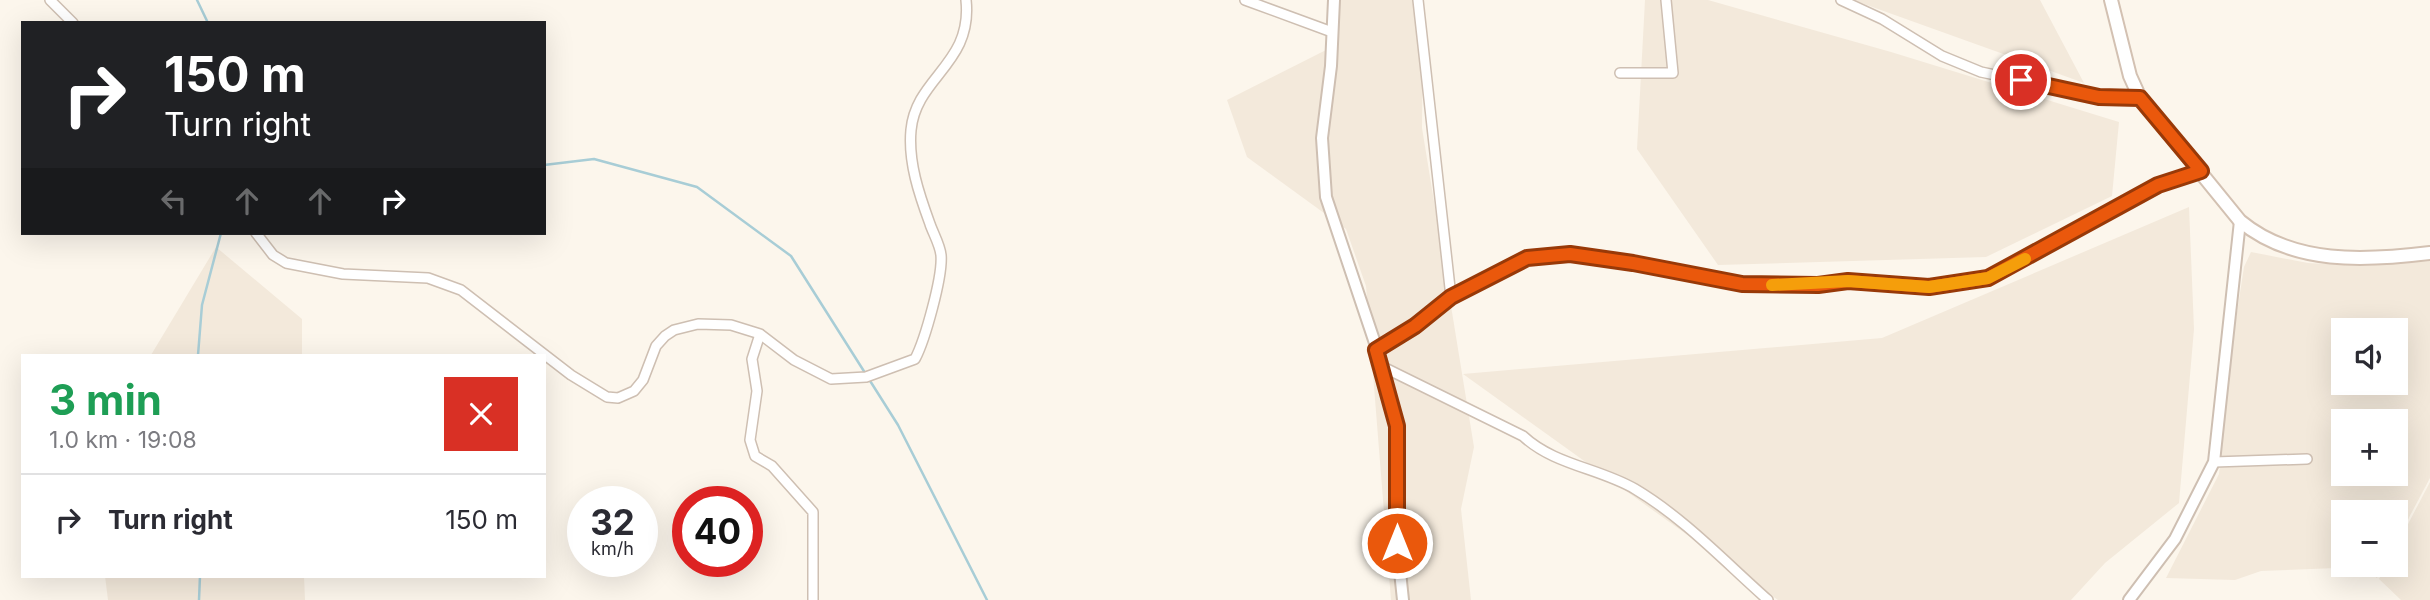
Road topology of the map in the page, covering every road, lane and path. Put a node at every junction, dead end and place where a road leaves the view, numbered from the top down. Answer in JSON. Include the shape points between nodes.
{"nodes":[{"id":1,"x":50,"y":0,"type":"edge"},
{"id":2,"x":966,"y":0,"type":"edge"},
{"id":3,"x":1245,"y":0,"type":"edge"},
{"id":4,"x":1334,"y":0,"type":"edge"},
{"id":5,"x":1419,"y":0,"type":"edge"},
{"id":6,"x":1666,"y":0,"type":"edge"},
{"id":7,"x":1840,"y":0,"type":"edge"},
{"id":8,"x":2111,"y":0,"type":"edge"},
{"id":9,"x":71,"y":21,"type":"edge"},
{"id":10,"x":1332,"y":32,"type":"junction"},
{"id":11,"x":1620,"y":73,"type":"dead end"},
{"id":12,"x":2140,"y":98,"type":"junction"},
{"id":13,"x":2201,"y":171,"type":"junction"},
{"id":14,"x":2241,"y":221,"type":"junction"},
{"id":15,"x":258,"y":235,"type":"edge"},
{"id":16,"x":2430,"y":253,"type":"edge"},
{"id":17,"x":1451,"y":297,"type":"junction"},
{"id":18,"x":760,"y":334,"type":"junction"},
{"id":19,"x":1376,"y":350,"type":"junction"},
{"id":20,"x":544,"y":354,"type":"edge"},
{"id":21,"x":546,"y":356,"type":"edge"},
{"id":22,"x":1383,"y":367,"type":"junction"},
{"id":23,"x":2307,"y":459,"type":"dead end"},
{"id":24,"x":2214,"y":462,"type":"junction"},
{"id":25,"x":813,"y":600,"type":"edge"},
{"id":26,"x":1403,"y":600,"type":"edge"},
{"id":27,"x":1768,"y":600,"type":"edge"},
{"id":28,"x":2129,"y":600,"type":"edge"}],
"edges":[{"from":1,"to":9,"type":"street"},
{"from":2,"to":18,"type":"street","via":[[968,19],[960,47],[919,103],[911,128],[918,191],[941,255],[925,340],[915,359],[866,377],[831,379],[794,360]]},
{"from":3,"to":10,"type":"street"},
{"from":4,"to":10,"type":"street"},
{"from":5,"to":17,"type":"street"},
{"from":6,"to":11,"type":"street","via":[[1673,73]]},
{"from":7,"to":12,"type":"street","via":[[1981,72],[2099,97]]},
{"from":8,"to":12,"type":"main road"},
{"from":10,"to":19,"type":"street","via":[[1322,138],[1326,197]]},
{"from":12,"to":13,"type":"main road"},
{"from":13,"to":14,"type":"main road"},
{"from":13,"to":17,"type":"street","via":[[2158,185],[2004,271],[1961,283],[1929,287],[1848,281],[1742,284],[1570,254],[1527,258]]},
{"from":14,"to":16,"type":"main road","via":[[2259,237],[2294,251],[2373,258]]},
{"from":14,"to":24,"type":"street"},
{"from":15,"to":20,"type":"street","via":[[286,263],[343,274],[428,278],[461,290]]},
{"from":17,"to":19,"type":"street"},
{"from":18,"to":21,"type":"street","via":[[714,323],[674,330],[656,346],[634,391],[618,398],[607,397]]},
{"from":18,"to":25,"type":"street","via":[[752,359],[757,391],[750,440],[755,456],[772,466],[813,512]]},
{"from":19,"to":22,"type":"street"},
{"from":22,"to":26,"type":"street","via":[[1397,426],[1397,543]]},
{"from":22,"to":27,"type":"street","via":[[1524,436],[1537,449],[1634,488]]},
{"from":23,"to":24,"type":"street"},
{"from":24,"to":28,"type":"street","via":[[2175,539]]}]}
